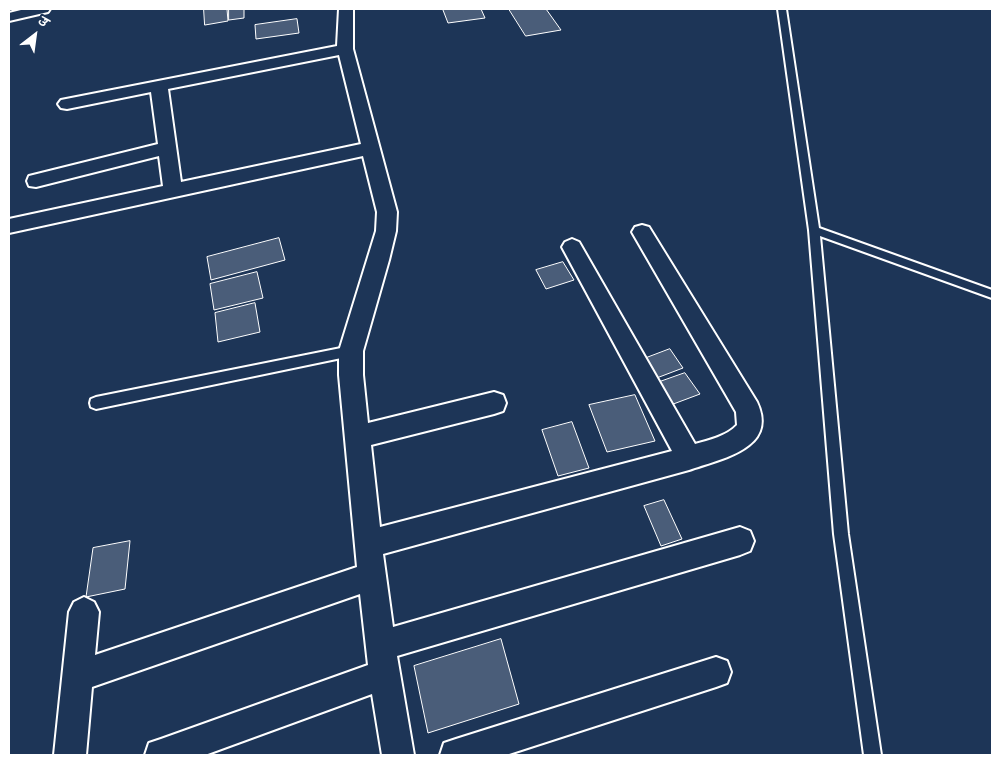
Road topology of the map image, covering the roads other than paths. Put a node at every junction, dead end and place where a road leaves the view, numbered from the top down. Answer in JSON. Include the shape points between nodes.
{"nodes":[{"id":1,"x":43,"y":9,"type":"edge"},
{"id":2,"x":346,"y":9,"type":"edge"},
{"id":3,"x":782,"y":9,"type":"edge"},
{"id":4,"x":9,"y":17,"type":"edge"},
{"id":5,"x":345,"y":49,"type":"junction"},
{"id":6,"x":160,"y":86,"type":"junction"},
{"id":7,"x":67,"y":104,"type":"dead end"},
{"id":8,"x":168,"y":148,"type":"junction"},
{"id":9,"x":371,"y":148,"type":"junction"},
{"id":10,"x":36,"y":181,"type":"dead end"},
{"id":11,"x":173,"y":191,"type":"junction"},
{"id":12,"x":9,"y":226,"type":"edge"},
{"id":13,"x":814,"y":230,"type":"junction"},
{"id":14,"x":642,"y":232,"type":"dead end"},
{"id":15,"x":572,"y":247,"type":"dead end"},
{"id":16,"x":992,"y":294,"type":"edge"},
{"id":17,"x":351,"y":351,"type":"junction"},
{"id":18,"x":96,"y":403,"type":"dead end"},
{"id":19,"x":494,"y":403,"type":"dead end"},
{"id":20,"x":358,"y":437,"type":"junction"},
{"id":21,"x":689,"y":458,"type":"junction"},
{"id":22,"x":740,"y":541,"type":"dead end"},
{"id":23,"x":368,"y":544,"type":"junction"},
{"id":24,"x":372,"y":576,"type":"junction"},
{"id":25,"x":84,"y":612,"type":"dead end"},
{"id":26,"x":382,"y":660,"type":"junction"},
{"id":27,"x":716,"y":672,"type":"dead end"},
{"id":28,"x":79,"y":676,"type":"junction"},
{"id":29,"x":70,"y":755,"type":"edge"},
{"id":30,"x":161,"y":755,"type":"edge"},
{"id":31,"x":398,"y":755,"type":"edge"},
{"id":32,"x":456,"y":755,"type":"edge"},
{"id":33,"x":873,"y":755,"type":"edge"}],
"edges":[{"from":1,"to":4,"type":"street"},
{"from":2,"to":5,"type":"street"},
{"from":3,"to":13,"type":"lane"},
{"from":5,"to":6,"type":"street"},
{"from":5,"to":9,"type":"street"},
{"from":6,"to":7,"type":"street"},
{"from":6,"to":8,"type":"street"},
{"from":8,"to":10,"type":"street"},
{"from":8,"to":11,"type":"street"},
{"from":9,"to":11,"type":"street"},
{"from":9,"to":17,"type":"street","via":[[387,212],[386,231]]},
{"from":11,"to":12,"type":"street"},
{"from":13,"to":16,"type":"lane"},
{"from":13,"to":33,"type":"lane","via":[[842,534]]},
{"from":14,"to":21,"type":"street","via":[[748,410],[750,423],[746,433]]},
{"from":15,"to":21,"type":"street"},
{"from":17,"to":18,"type":"lane"},
{"from":17,"to":20,"type":"street"},
{"from":19,"to":20,"type":"street"},
{"from":20,"to":23,"type":"street"},
{"from":21,"to":23,"type":"street"},
{"from":22,"to":26,"type":"street"},
{"from":23,"to":24,"type":"street"},
{"from":24,"to":26,"type":"street"},
{"from":24,"to":28,"type":"street"},
{"from":25,"to":28,"type":"street"},
{"from":26,"to":30,"type":"street"},
{"from":26,"to":31,"type":"street"},
{"from":27,"to":32,"type":"street"},
{"from":28,"to":29,"type":"street"}]}
